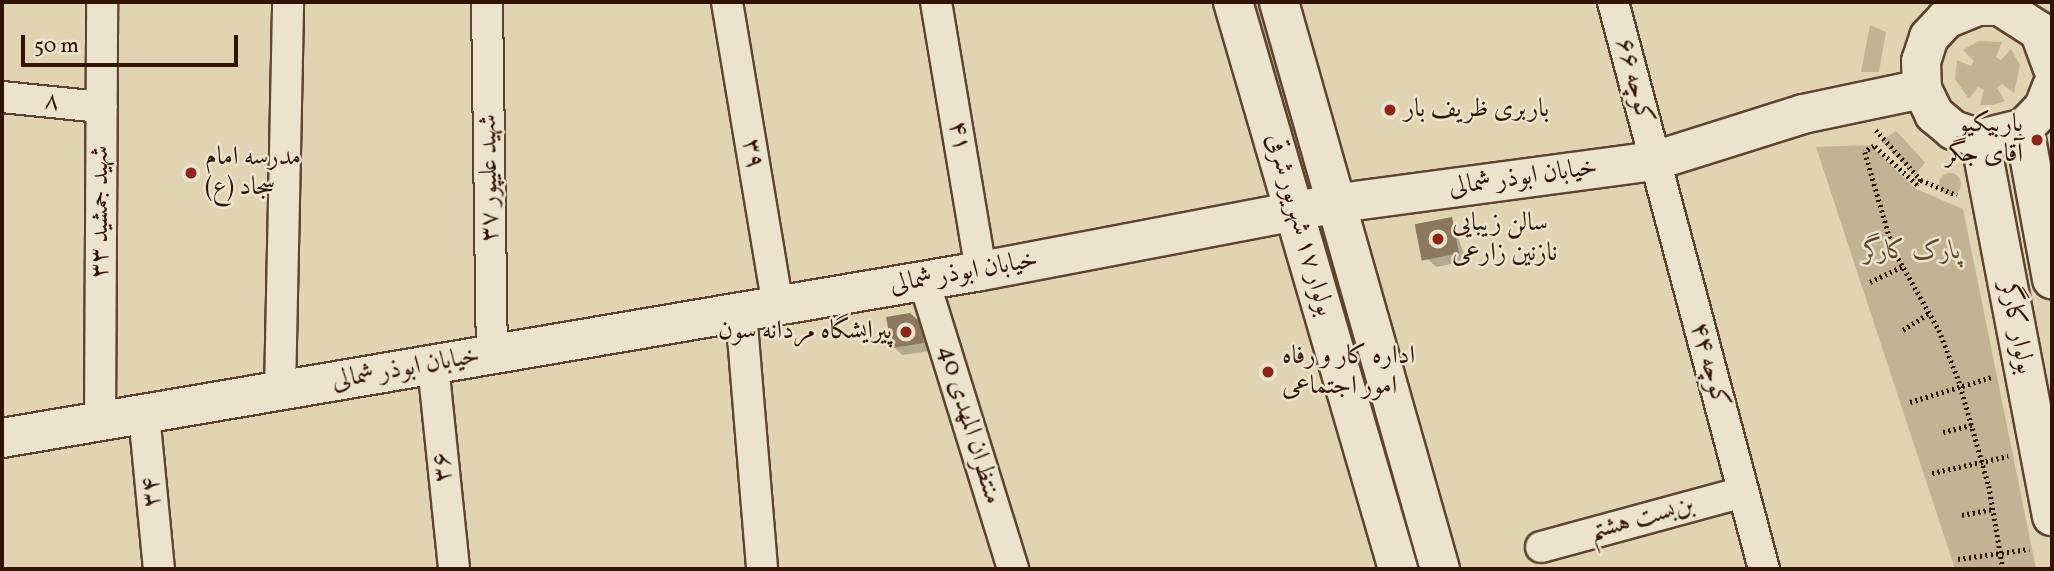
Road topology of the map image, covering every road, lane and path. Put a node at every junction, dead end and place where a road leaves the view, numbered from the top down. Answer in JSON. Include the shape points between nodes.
{"nodes":[{"id":1,"x":102,"y":2,"type":"edge"},
{"id":2,"x":288,"y":2,"type":"edge"},
{"id":3,"x":487,"y":2,"type":"edge"},
{"id":4,"x":727,"y":2,"type":"edge"},
{"id":5,"x":936,"y":2,"type":"edge"},
{"id":6,"x":1233,"y":2,"type":"edge"},
{"id":7,"x":1279,"y":2,"type":"edge"},
{"id":8,"x":1613,"y":2,"type":"edge"},
{"id":9,"x":2000,"y":4,"type":"edge"},
{"id":10,"x":1956,"y":7,"type":"edge"},
{"id":11,"x":2052,"y":57,"type":"edge"},
{"id":12,"x":2052,"y":65,"type":"edge"},
{"id":13,"x":2052,"y":86,"type":"edge"},
{"id":14,"x":1922,"y":89,"type":"junction"},
{"id":15,"x":2,"y":97,"type":"edge"},
{"id":16,"x":102,"y":107,"type":"junction"},
{"id":17,"x":2024,"y":128,"type":"junction"},
{"id":18,"x":1980,"y":139,"type":"junction"},
{"id":19,"x":1881,"y":141,"type":"dead end"},
{"id":20,"x":1654,"y":161,"type":"junction"},
{"id":21,"x":1920,"y":180,"type":"junction"},
{"id":22,"x":1959,"y":196,"type":"dead end"},
{"id":23,"x":1314,"y":208,"type":"junction"},
{"id":24,"x":1902,"y":266,"type":"junction"},
{"id":25,"x":981,"y":271,"type":"junction"},
{"id":26,"x":2052,"y":279,"type":"edge"},
{"id":27,"x":924,"y":281,"type":"junction"},
{"id":28,"x":1870,"y":282,"type":"dead end"},
{"id":29,"x":1360,"y":297,"type":"junction"},
{"id":30,"x":760,"y":309,"type":"junction"},
{"id":31,"x":1324,"y":309,"type":"junction"},
{"id":32,"x":1929,"y":313,"type":"junction"},
{"id":33,"x":1903,"y":330,"type":"dead end"},
{"id":34,"x":492,"y":355,"type":"junction"},
{"id":35,"x":433,"y":365,"type":"junction"},
{"id":36,"x":1993,"y":377,"type":"dead end"},
{"id":37,"x":1961,"y":387,"type":"junction"},
{"id":38,"x":281,"y":391,"type":"junction"},
{"id":39,"x":1910,"y":402,"type":"dead end"},
{"id":40,"x":144,"y":414,"type":"junction"},
{"id":41,"x":100,"y":421,"type":"junction"},
{"id":42,"x":1972,"y":425,"type":"junction"},
{"id":43,"x":1943,"y":432,"type":"dead end"},
{"id":44,"x":2,"y":438,"type":"edge"},
{"id":45,"x":2008,"y":456,"type":"dead end"},
{"id":46,"x":1982,"y":459,"type":"junction"},
{"id":47,"x":1931,"y":473,"type":"dead end"},
{"id":48,"x":1743,"y":492,"type":"junction"},
{"id":49,"x":1993,"y":509,"type":"junction"},
{"id":50,"x":1962,"y":515,"type":"dead end"},
{"id":51,"x":2052,"y":516,"type":"edge"},
{"id":52,"x":1541,"y":547,"type":"dead end"},
{"id":53,"x":2029,"y":549,"type":"dead end"},
{"id":54,"x":2001,"y":554,"type":"junction"},
{"id":55,"x":1958,"y":559,"type":"dead end"},
{"id":56,"x":159,"y":569,"type":"edge"},
{"id":57,"x":454,"y":569,"type":"edge"},
{"id":58,"x":762,"y":569,"type":"edge"},
{"id":59,"x":1013,"y":569,"type":"edge"},
{"id":60,"x":1398,"y":569,"type":"edge"},
{"id":61,"x":1440,"y":569,"type":"edge"},
{"id":62,"x":1764,"y":569,"type":"edge"},
{"id":63,"x":2003,"y":569,"type":"edge"}],
"edges":[{"from":1,"to":16,"type":"street","name":"شهید جمشید ۳۳"},
{"from":2,"to":38,"type":"street"},
{"from":3,"to":34,"type":"street","name":"شهید علیپور ۳۷"},
{"from":4,"to":30,"type":"street","name":"۳۹"},
{"from":5,"to":25,"type":"street","name":"۴۱"},
{"from":6,"to":23,"type":"street","name":"بولوار ۱۷ شهریور شرقی"},
{"from":7,"to":23,"type":"street","name":"بولوار ۱۷ شهریور شرقی"},
{"from":8,"to":20,"type":"street","name":"کوچه ۶۶"},
{"from":9,"to":10,"type":"street"},
{"from":9,"to":11,"type":"street","via":[[2039,31]]},
{"from":10,"to":14,"type":"street","via":[[1929,37],[1921,61]]},
{"from":11,"to":12,"type":"street"},
{"from":13,"to":17,"type":"street","via":[[2044,107]]},
{"from":14,"to":18,"type":"street","via":[[1934,114],[1953,130]]},
{"from":14,"to":20,"type":"street","name":"خیابان ابوذر شمالی","via":[[1803,114]]},
{"from":15,"to":16,"type":"street","name":"۸"},
{"from":16,"to":41,"type":"street","name":"شهید جمشید ۳۳"},
{"from":17,"to":18,"type":"street"},
{"from":17,"to":26,"type":"street","name":"بولوار کارگر"},
{"from":18,"to":51,"type":"street","name":"بولوار کارگر"},
{"from":19,"to":21,"type":"path"},
{"from":20,"to":23,"type":"street","name":"خیابان ابوذر شمالی"},
{"from":20,"to":48,"type":"street","name":"کوچه ۴۴"},
{"from":21,"to":22,"type":"path"},
{"from":21,"to":24,"type":"path","via":[[1917,185],[1874,146],[1865,152]]},
{"from":23,"to":25,"type":"street","name":"خیابان ابوذر شمالی"},
{"from":23,"to":29,"type":"street","name":"بولوار ۱۷ شهریور شرقی"},
{"from":23,"to":31,"type":"street","name":"بولوار ۱۷ شهریور شرقی"},
{"from":24,"to":28,"type":"path"},
{"from":24,"to":32,"type":"path"},
{"from":25,"to":27,"type":"street","name":"خیابان ابوذر شمالی"},
{"from":27,"to":30,"type":"street","name":"خیابان ابوذر شمالی"},
{"from":27,"to":59,"type":"street","name":"منتظران المهدی 40"},
{"from":29,"to":31,"type":"street"},
{"from":29,"to":61,"type":"street","name":"بولوار ۱۷ شهریور شرقی"},
{"from":30,"to":34,"type":"street","name":"خیابان ابوذر شمالی"},
{"from":30,"to":58,"type":"street","name":"۳۹"},
{"from":31,"to":60,"type":"street","name":"بولوار ۱۷ شهریور شرقی"},
{"from":32,"to":33,"type":"path"},
{"from":32,"to":37,"type":"path"},
{"from":34,"to":35,"type":"street","name":"خیابان ابوذر شمالی"},
{"from":35,"to":38,"type":"street","name":"خیابان ابوذر شمالی"},
{"from":35,"to":57,"type":"street","name":"۳۶"},
{"from":36,"to":37,"type":"path"},
{"from":37,"to":39,"type":"path"},
{"from":37,"to":42,"type":"path"},
{"from":38,"to":40,"type":"street","name":"خیابان ابوذر شمالی"},
{"from":40,"to":41,"type":"street","name":"خیابان ابوذر شمالی"},
{"from":40,"to":56,"type":"street","name":"۳۴"},
{"from":41,"to":44,"type":"street","name":"خیابان ابوذر شمالی"},
{"from":42,"to":43,"type":"path"},
{"from":42,"to":46,"type":"path"},
{"from":45,"to":46,"type":"path"},
{"from":46,"to":47,"type":"path"},
{"from":46,"to":49,"type":"path"},
{"from":48,"to":52,"type":"street","name":"بن‌بست هشتم"},
{"from":48,"to":62,"type":"street","name":"کوچه ۴۴"},
{"from":49,"to":50,"type":"path"},
{"from":49,"to":54,"type":"path"},
{"from":53,"to":54,"type":"path"},
{"from":54,"to":55,"type":"path"},
{"from":54,"to":63,"type":"path"}]}
